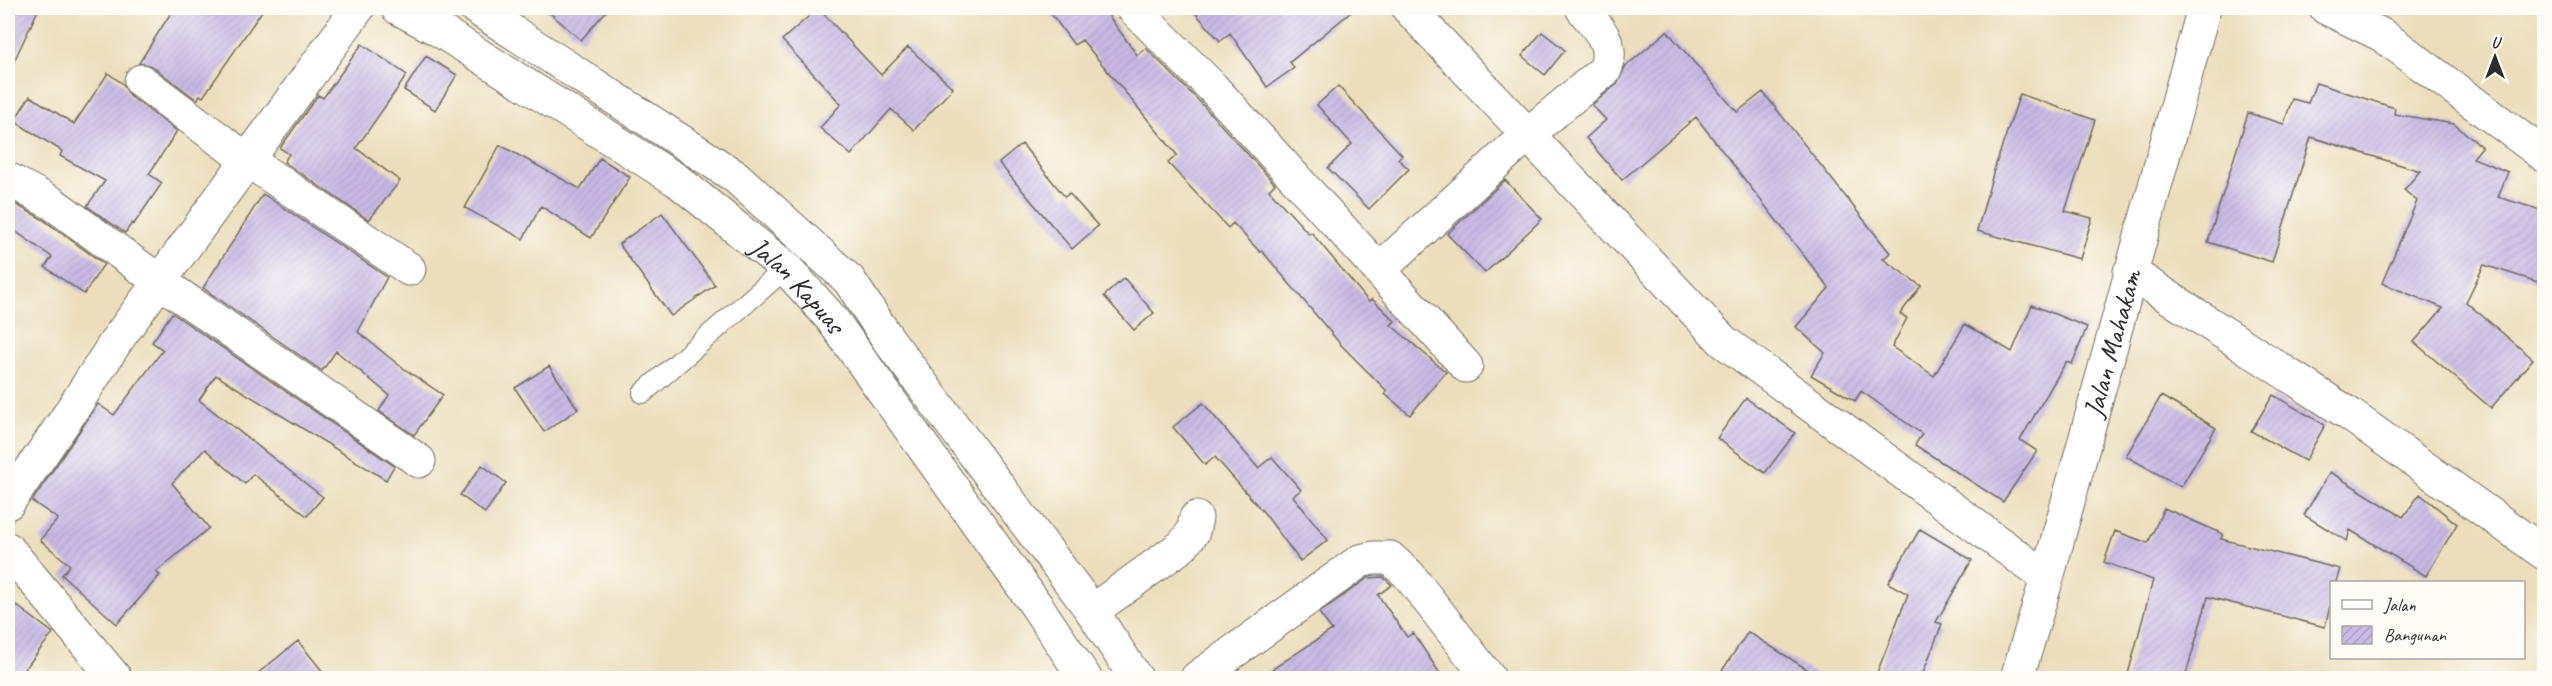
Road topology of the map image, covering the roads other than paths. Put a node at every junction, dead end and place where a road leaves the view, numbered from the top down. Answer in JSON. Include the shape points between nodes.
{"nodes":[{"id":1,"x":358,"y":8,"type":"edge"},
{"id":2,"x":398,"y":8,"type":"edge"},
{"id":3,"x":476,"y":8,"type":"edge"},
{"id":4,"x":1133,"y":8,"type":"edge"},
{"id":5,"x":1408,"y":8,"type":"edge"},
{"id":6,"x":1582,"y":8,"type":"edge"},
{"id":7,"x":2204,"y":8,"type":"edge"},
{"id":8,"x":2326,"y":8,"type":"edge"},
{"id":9,"x":141,"y":81,"type":"dead end"},
{"id":10,"x":1527,"y":135,"type":"junction"},
{"id":11,"x":2544,"y":155,"type":"edge"},
{"id":12,"x":247,"y":160,"type":"junction"},
{"id":13,"x":8,"y":179,"type":"edge"},
{"id":14,"x":409,"y":268,"type":"dead end"},
{"id":15,"x":786,"y":268,"type":"junction"},
{"id":16,"x":1379,"y":270,"type":"junction"},
{"id":17,"x":2130,"y":272,"type":"junction"},
{"id":18,"x":159,"y":281,"type":"junction"},
{"id":19,"x":1466,"y":366,"type":"dead end"},
{"id":20,"x":643,"y":393,"type":"dead end"},
{"id":21,"x":419,"y":461,"type":"dead end"},
{"id":22,"x":8,"y":502,"type":"edge"},
{"id":23,"x":1196,"y":518,"type":"dead end"},
{"id":24,"x":8,"y":549,"type":"edge"},
{"id":25,"x":2544,"y":553,"type":"edge"},
{"id":26,"x":2047,"y":578,"type":"junction"},
{"id":27,"x":1092,"y":611,"type":"junction"},
{"id":28,"x":115,"y":678,"type":"edge"},
{"id":29,"x":1085,"y":678,"type":"edge"},
{"id":30,"x":1136,"y":678,"type":"edge"},
{"id":31,"x":1197,"y":678,"type":"edge"},
{"id":32,"x":1489,"y":678,"type":"edge"},
{"id":33,"x":2017,"y":678,"type":"edge"}],
"edges":[{"from":1,"to":12,"type":"street"},
{"from":2,"to":15,"type":"street","name":"Jalan Kapuas","via":[[678,181]]},
{"from":3,"to":27,"type":"street","name":"Jalan Kapuas","via":[[736,177],[849,280],[888,339]]},
{"from":4,"to":16,"type":"street"},
{"from":5,"to":10,"type":"street"},
{"from":6,"to":10,"type":"street","via":[[1608,44],[1610,57],[1605,70]]},
{"from":7,"to":17,"type":"street","name":"Jalan Mahakam"},
{"from":8,"to":11,"type":"street","via":[[2382,35]]},
{"from":9,"to":12,"type":"street"},
{"from":10,"to":16,"type":"street"},
{"from":10,"to":26,"type":"street","via":[[1723,341]]},
{"from":12,"to":14,"type":"street"},
{"from":12,"to":18,"type":"street"},
{"from":13,"to":18,"type":"street","via":[[52,203]]},
{"from":15,"to":20,"type":"lane"},
{"from":15,"to":29,"type":"street","name":"Jalan Kapuas","via":[[831,318]]},
{"from":16,"to":19,"type":"street"},
{"from":17,"to":25,"type":"street","via":[[2349,414]]},
{"from":17,"to":26,"type":"street","name":"Jalan Mahakam"},
{"from":18,"to":21,"type":"street"},
{"from":18,"to":22,"type":"street"},
{"from":23,"to":27,"type":"street","via":[[1193,532],[1182,546]]},
{"from":24,"to":28,"type":"street"},
{"from":26,"to":33,"type":"street","name":"Jalan Mahakam"},
{"from":27,"to":30,"type":"street","name":"Jalan Kapuas"},
{"from":31,"to":32,"type":"street","via":[[1360,561],[1373,558],[1390,558],[1408,574]]}]}
